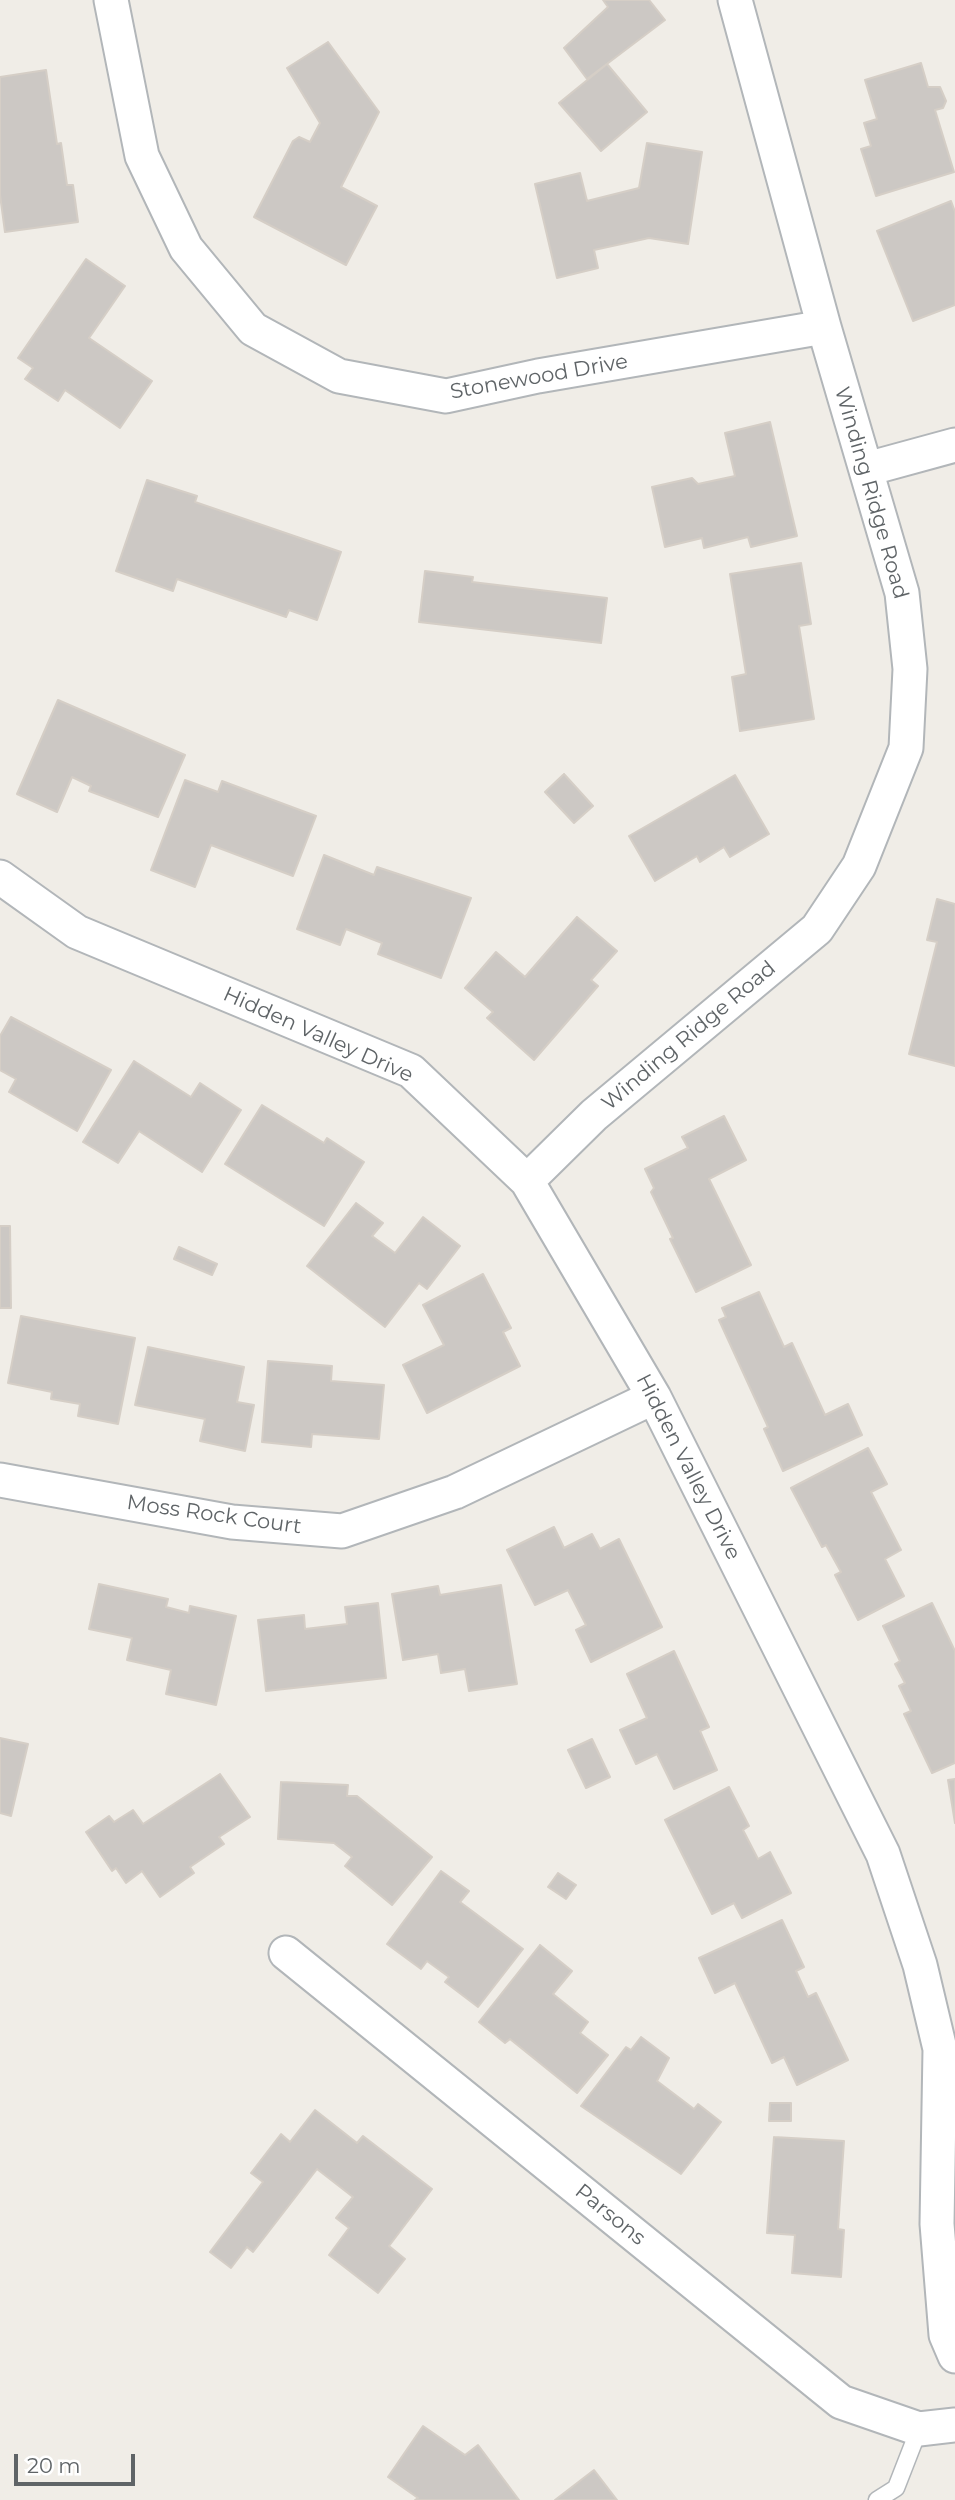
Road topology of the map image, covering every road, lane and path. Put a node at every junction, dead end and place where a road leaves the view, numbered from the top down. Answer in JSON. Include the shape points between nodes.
{"nodes":[{"id":1,"x":111,"y":0,"type":"edge"},
{"id":2,"x":736,"y":0,"type":"edge"},
{"id":3,"x":824,"y":327,"type":"junction"},
{"id":4,"x":955,"y":445,"type":"edge"},
{"id":5,"x":867,"y":469,"type":"junction"},
{"id":6,"x":0,"y":877,"type":"edge"},
{"id":7,"x":527,"y":1181,"type":"junction"},
{"id":8,"x":654,"y":1397,"type":"junction"},
{"id":9,"x":0,"y":1480,"type":"edge"},
{"id":10,"x":286,"y":1953,"type":"dead end"},
{"id":11,"x":955,"y":2356,"type":"edge"},
{"id":12,"x":955,"y":2425,"type":"edge"},
{"id":13,"x":919,"y":2429,"type":"junction"},
{"id":14,"x":877,"y":2500,"type":"edge"}],
"edges":[{"from":1,"to":3,"type":"street","name":"Stonewood Drive","via":[[142,156],[186,248],[253,329],[339,376],[446,396]]},
{"from":2,"to":3,"type":"street","name":"Winding Ridge Road"},
{"from":3,"to":5,"type":"street","name":"Winding Ridge Road"},
{"from":4,"to":5,"type":"street"},
{"from":5,"to":7,"type":"street","name":"Winding Ridge Road","via":[[902,593],[910,669],[906,748],[859,866],[817,929],[594,1115]]},
{"from":6,"to":7,"type":"street","name":"Hidden Valley Drive","via":[[77,932],[411,1071]]},
{"from":7,"to":8,"type":"street","name":"Hidden Valley Drive"},
{"from":8,"to":9,"type":"street","name":"Moss Rock Court","via":[[455,1492],[342,1531],[232,1522]]},
{"from":8,"to":11,"type":"street","name":"Hidden Valley Drive","via":[[883,1854],[920,1965],[940,2049],[937,2224],[947,2335]]},
{"from":10,"to":13,"type":"street","name":"Parsons","via":[[841,2402]]},
{"from":12,"to":13,"type":"street","name":"Parsons"},
{"from":13,"to":14,"type":"lane","via":[[896,2487]]}]}
